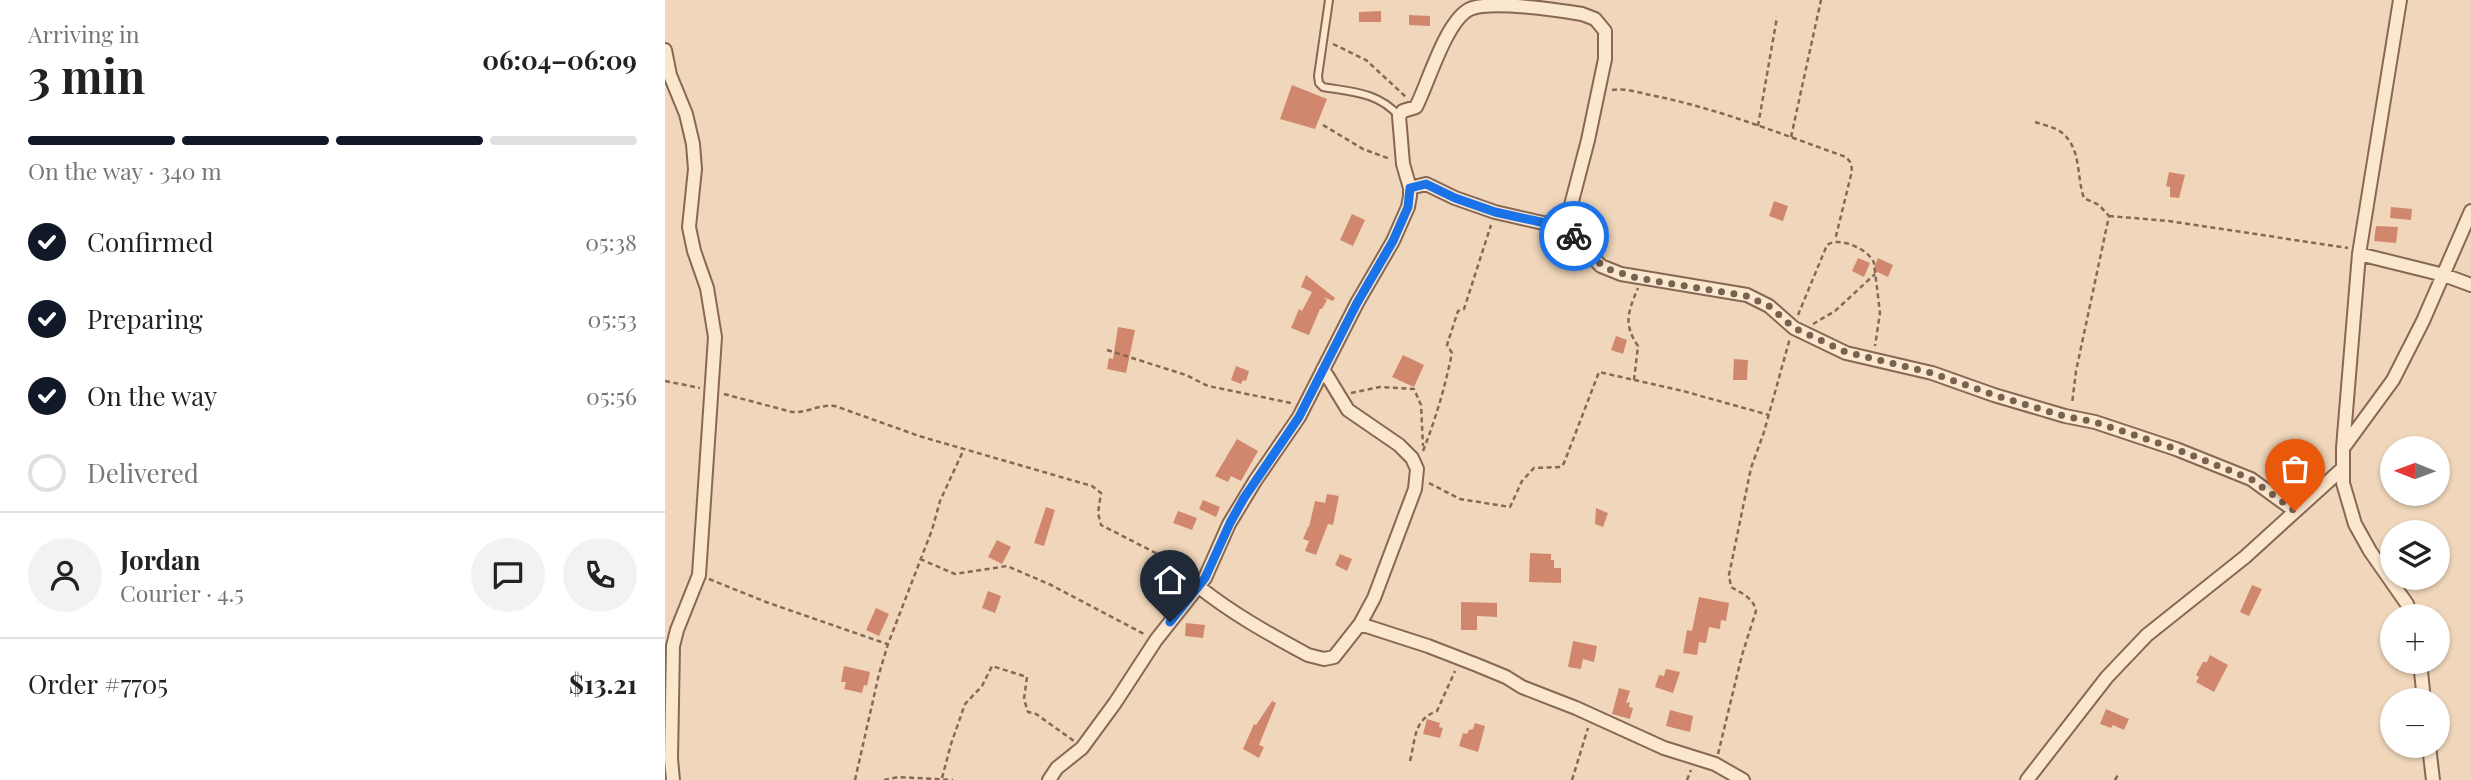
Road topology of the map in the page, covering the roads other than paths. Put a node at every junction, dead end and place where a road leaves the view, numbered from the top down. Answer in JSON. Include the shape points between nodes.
{"nodes":[{"id":1,"x":1329,"y":0,"type":"edge"},
{"id":2,"x":2400,"y":0,"type":"edge"},
{"id":3,"x":665,"y":50,"type":"edge"},
{"id":4,"x":1399,"y":116,"type":"junction"},
{"id":5,"x":1410,"y":188,"type":"junction"},
{"id":6,"x":2471,"y":211,"type":"edge"},
{"id":7,"x":1565,"y":228,"type":"junction"},
{"id":8,"x":2359,"y":252,"type":"junction"},
{"id":9,"x":2444,"y":275,"type":"junction"},
{"id":10,"x":2471,"y":285,"type":"edge"},
{"id":11,"x":1322,"y":369,"type":"junction"},
{"id":12,"x":2343,"y":448,"type":"junction"},
{"id":13,"x":2343,"y":468,"type":"junction"},
{"id":14,"x":2295,"y":511,"type":"junction"},
{"id":15,"x":1202,"y":582,"type":"junction"},
{"id":16,"x":2407,"y":604,"type":"edge"},
{"id":17,"x":1360,"y":624,"type":"junction"},
{"id":18,"x":2430,"y":758,"type":"edge"},
{"id":19,"x":673,"y":780,"type":"edge"},
{"id":20,"x":1049,"y":780,"type":"edge"},
{"id":21,"x":1743,"y":780,"type":"edge"},
{"id":22,"x":2027,"y":780,"type":"edge"},
{"id":23,"x":2433,"y":780,"type":"edge"}],
"edges":[{"from":1,"to":4,"type":"lane","via":[[1319,83],[1370,95]]},
{"from":2,"to":8,"type":"street"},
{"from":3,"to":19,"type":"street","via":[[695,156],[689,227],[707,288],[715,356],[699,575],[673,646]]},
{"from":4,"to":5,"type":"street"},
{"from":4,"to":7,"type":"street","via":[[1416,107],[1454,24],[1469,9],[1488,5],[1557,10],[1595,19],[1605,32],[1605,59]]},
{"from":5,"to":7,"type":"street","via":[[1426,184],[1495,212]]},
{"from":5,"to":11,"type":"street","via":[[1408,207],[1393,241]]},
{"from":6,"to":9,"type":"street"},
{"from":7,"to":14,"type":"street","via":[[1601,265],[1621,274],[1747,296],[1833,347],[2120,430],[2251,479]]},
{"from":8,"to":9,"type":"street"},
{"from":8,"to":12,"type":"street"},
{"from":9,"to":10,"type":"street"},
{"from":9,"to":12,"type":"street","via":[[2393,380]]},
{"from":11,"to":15,"type":"street","via":[[1305,406],[1239,506]]},
{"from":11,"to":17,"type":"street","via":[[1354,416],[1399,445],[1412,458],[1417,474],[1374,598]]},
{"from":12,"to":13,"type":"street"},
{"from":13,"to":14,"type":"street"},
{"from":13,"to":16,"type":"street","via":[[2355,524]]},
{"from":14,"to":22,"type":"street","via":[[2147,635],[2107,677]]},
{"from":15,"to":17,"type":"street","via":[[1227,610],[1308,655],[1333,657]]},
{"from":15,"to":20,"type":"street","via":[[1082,748]]},
{"from":17,"to":21,"type":"street","via":[[1461,658],[1664,748],[1716,764]]},
{"from":18,"to":23,"type":"street"}]}
